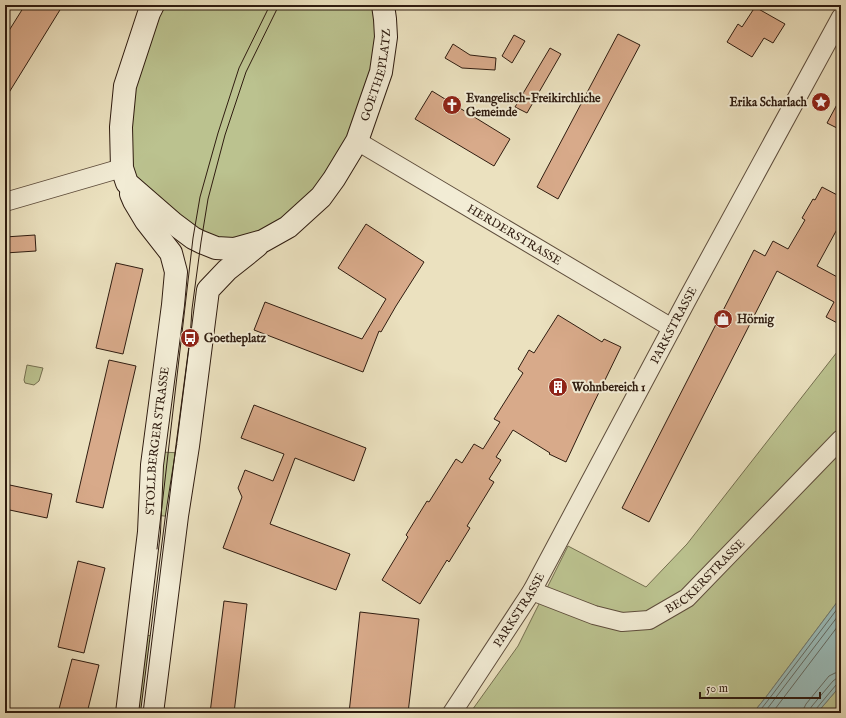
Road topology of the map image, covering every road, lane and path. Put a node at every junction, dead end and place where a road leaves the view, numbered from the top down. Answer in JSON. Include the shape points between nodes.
{"nodes":[{"id":1,"x":383,"y":5,"type":"edge"},
{"id":2,"x":146,"y":8,"type":"edge"},
{"id":3,"x":841,"y":17,"type":"edge"},
{"id":4,"x":357,"y":141,"type":"junction"},
{"id":5,"x":124,"y":175,"type":"junction"},
{"id":6,"x":5,"y":202,"type":"edge"},
{"id":7,"x":264,"y":241,"type":"junction"},
{"id":8,"x":672,"y":328,"type":"junction"},
{"id":9,"x":841,"y":439,"type":"edge"},
{"id":10,"x":532,"y":591,"type":"junction"},
{"id":11,"x":127,"y":713,"type":"edge"},
{"id":12,"x":152,"y":713,"type":"edge"},
{"id":13,"x":452,"y":713,"type":"edge"}],
"edges":[{"from":1,"to":4,"type":"main road","name":"GOETHEPLATZ","via":[[386,37],[380,72]]},
{"from":2,"to":5,"type":"main road","via":[[125,86],[121,127]]},
{"from":3,"to":8,"type":"street","name":"PARKSTRASSE"},
{"from":4,"to":7,"type":"main road","name":"GOETHEPLATZ","via":[[321,196],[288,227]]},
{"from":4,"to":8,"type":"street","name":"HERDERSTRASSE"},
{"from":5,"to":6,"type":"street"},
{"from":5,"to":7,"type":"main road","name":"GOETHEPLATZ","via":[[173,223],[201,242],[216,248],[234,249]]},
{"from":5,"to":11,"type":"main road","name":"STOLLBERGER STRASSE","via":[[134,201],[146,221],[171,253],[176,272],[152,465],[149,532]]},
{"from":7,"to":12,"type":"main road","via":[[227,270],[208,290],[188,446],[176,516]]},
{"from":8,"to":10,"type":"street","name":"PARKSTRASSE"},
{"from":9,"to":10,"type":"street","name":"BECKERSTRASSE","via":[[687,598],[649,620],[622,622],[594,615]]},
{"from":10,"to":13,"type":"street","name":"PARKSTRASSE"}]}
